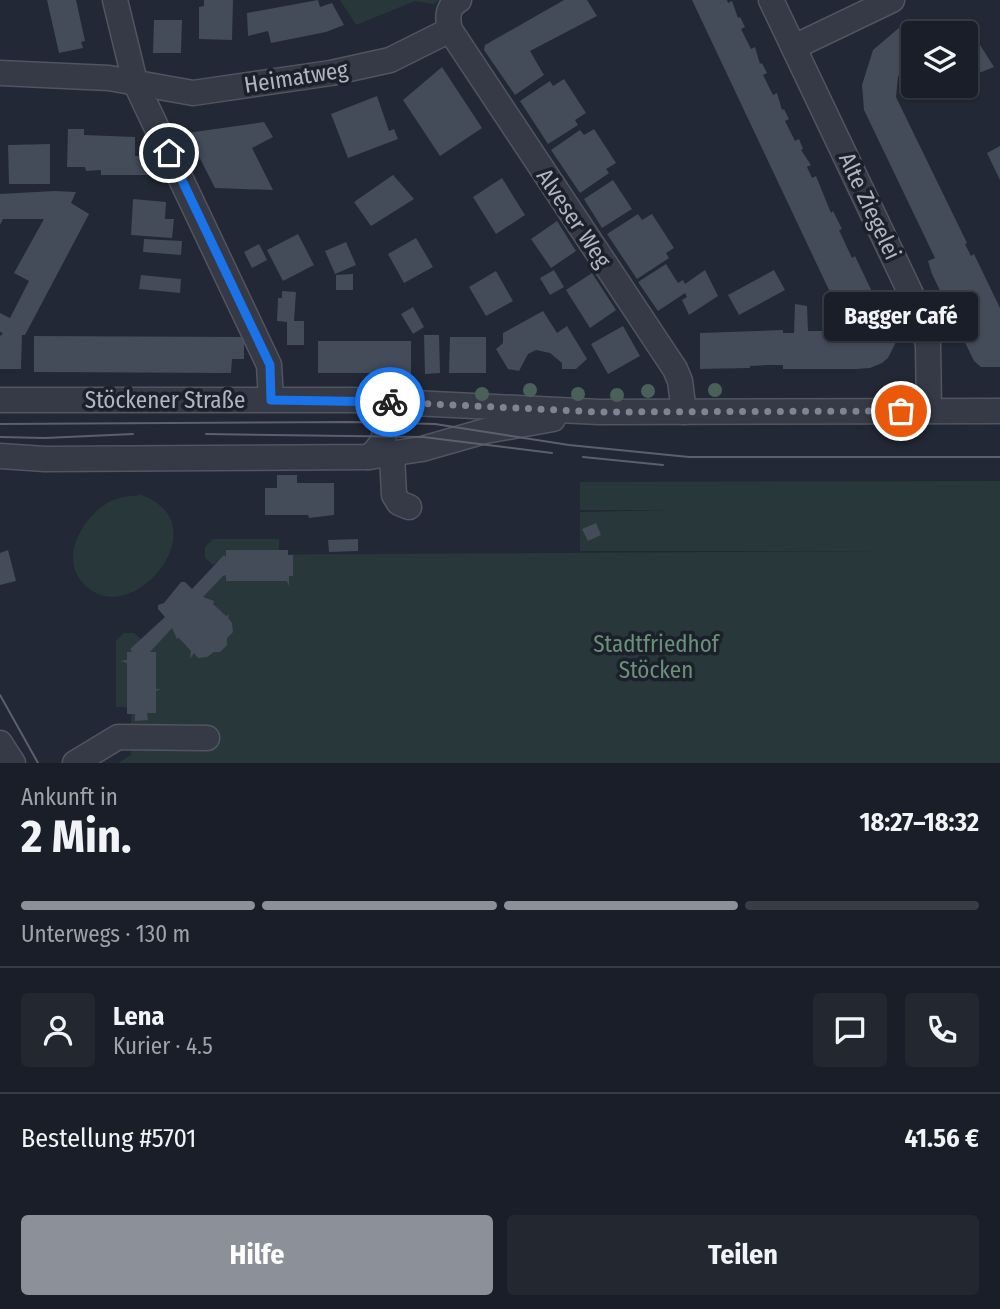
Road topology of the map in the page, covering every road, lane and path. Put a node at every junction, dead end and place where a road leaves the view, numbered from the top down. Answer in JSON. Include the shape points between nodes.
{"nodes":[{"id":1,"x":115,"y":0,"type":"edge"},
{"id":2,"x":459,"y":0,"type":"edge"},
{"id":3,"x":771,"y":0,"type":"edge"},
{"id":4,"x":892,"y":0,"type":"edge"},
{"id":5,"x":450,"y":30,"type":"junction"},
{"id":6,"x":794,"y":47,"type":"junction"},
{"id":7,"x":0,"y":73,"type":"edge"},
{"id":8,"x":135,"y":82,"type":"junction"},
{"id":9,"x":0,"y":400,"type":"edge"},
{"id":10,"x":271,"y":400,"type":"junction"},
{"id":11,"x":371,"y":402,"type":"junction"},
{"id":12,"x":929,"y":411,"type":"junction"},
{"id":13,"x":1000,"y":411,"type":"edge"},
{"id":14,"x":599,"y":412,"type":"junction"},
{"id":15,"x":684,"y":412,"type":"junction"},
{"id":16,"x":0,"y":456,"type":"edge"},
{"id":17,"x":381,"y":456,"type":"junction"},
{"id":18,"x":409,"y":507,"type":"dead end"},
{"id":19,"x":207,"y":738,"type":"dead end"},
{"id":20,"x":0,"y":743,"type":"edge"},
{"id":21,"x":13,"y":763,"type":"edge"},
{"id":22,"x":75,"y":763,"type":"edge"}],
"edges":[{"from":1,"to":8,"type":"street"},
{"from":2,"to":5,"type":"street","via":[[447,16]]},
{"from":3,"to":6,"type":"street","name":"Alte Ziegelei"},
{"from":4,"to":6,"type":"street"},
{"from":5,"to":8,"type":"street","name":"Heimatweg","via":[[390,60],[331,73],[193,93]]},
{"from":5,"to":15,"type":"street","name":"Alveser Weg","via":[[675,369]]},
{"from":6,"to":12,"type":"street","name":"Alte Ziegelei","via":[[924,323]]},
{"from":7,"to":8,"type":"street","name":"Heimatweg"},
{"from":8,"to":10,"type":"street","via":[[270,365]]},
{"from":9,"to":10,"type":"street","name":"Stöckener Straße"},
{"from":10,"to":11,"type":"street","name":"Stöckener Straße"},
{"from":11,"to":14,"type":"street","name":"Stöckener Straße"},
{"from":11,"to":17,"type":"street","via":[[384,423]]},
{"from":12,"to":13,"type":"street","name":"Stöckener Straße"},
{"from":12,"to":15,"type":"street","name":"Stöckener Straße"},
{"from":14,"to":15,"type":"street","name":"Stöckener Straße"},
{"from":14,"to":17,"type":"street","name":"Stöckener Straße","via":[[485,431]]},
{"from":16,"to":17,"type":"street","name":"Stöckener Straße"},
{"from":17,"to":18,"type":"street","via":[[394,495]]},
{"from":19,"to":22,"type":"street","via":[[118,737]]},
{"from":20,"to":21,"type":"street"}]}
